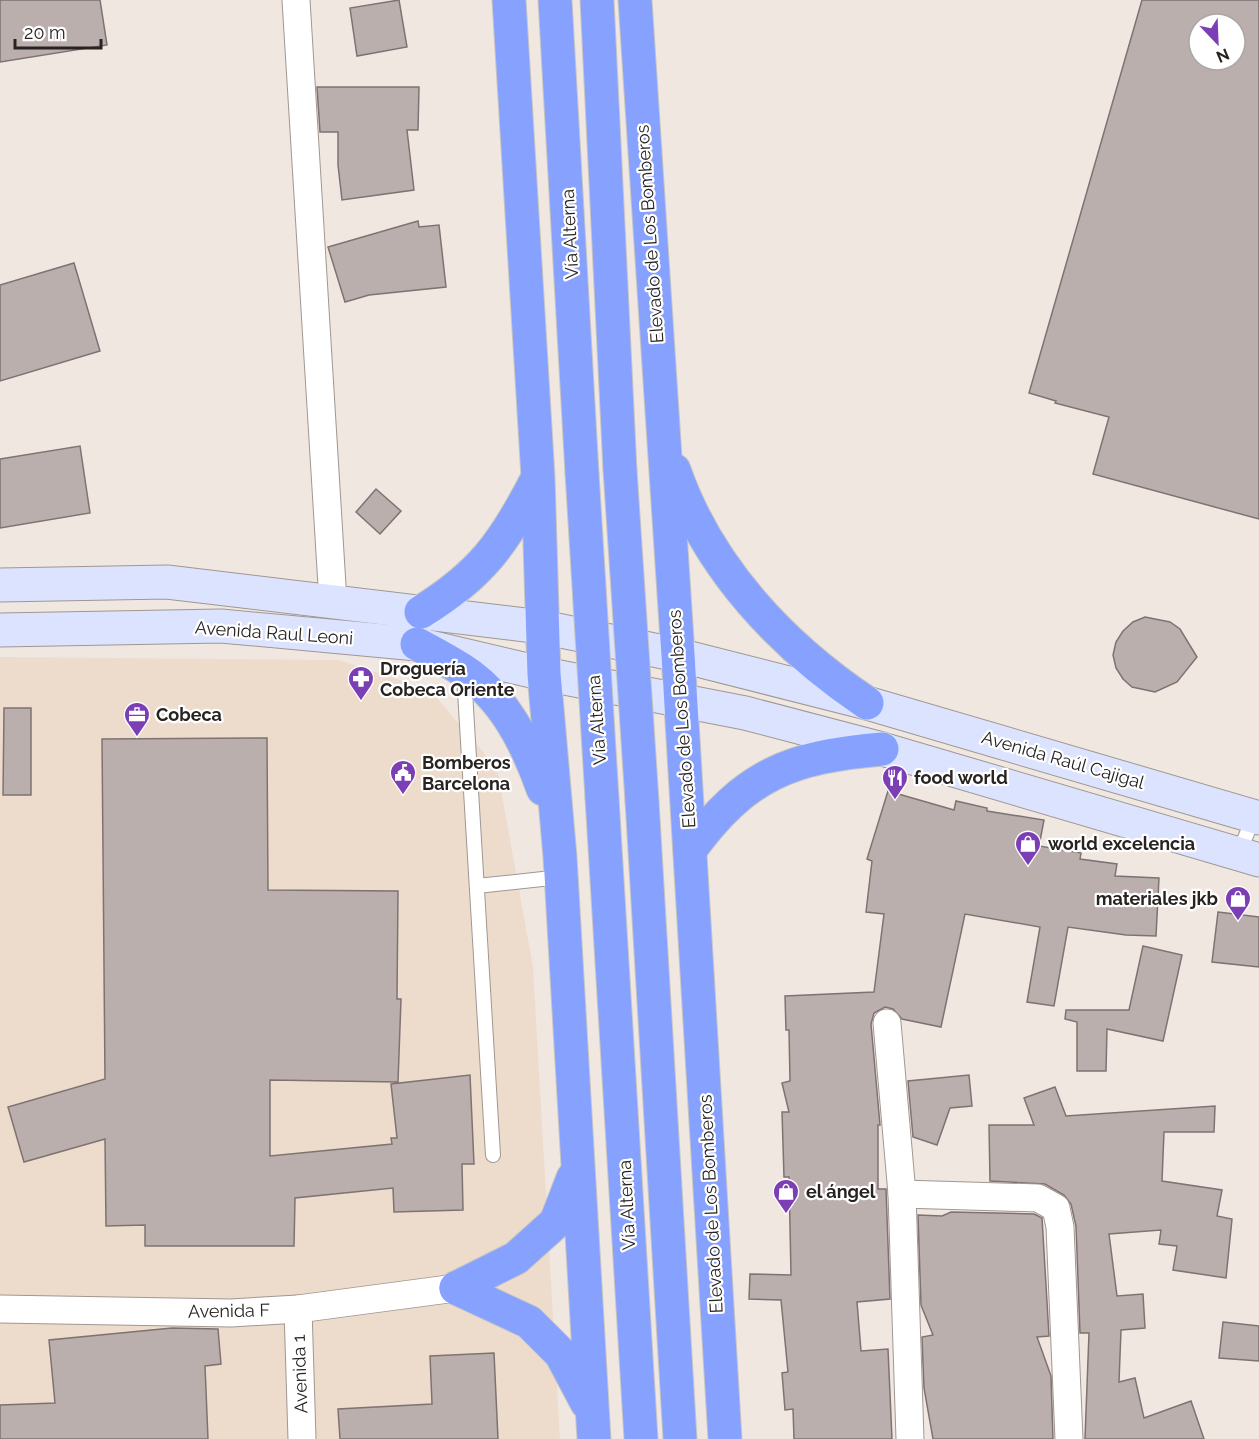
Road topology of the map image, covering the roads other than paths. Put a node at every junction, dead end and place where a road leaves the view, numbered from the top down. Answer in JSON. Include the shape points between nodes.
{"nodes":[{"id":1,"x":296,"y":0,"type":"edge"},
{"id":2,"x":509,"y":0,"type":"edge"},
{"id":3,"x":555,"y":0,"type":"edge"},
{"id":4,"x":597,"y":0,"type":"edge"},
{"id":5,"x":635,"y":0,"type":"edge"},
{"id":6,"x":664,"y":439,"type":"junction"},
{"id":7,"x":538,"y":477,"type":"junction"},
{"id":8,"x":0,"y":585,"type":"edge"},
{"id":9,"x":333,"y":602,"type":"junction"},
{"id":10,"x":421,"y":612,"type":"junction"},
{"id":11,"x":542,"y":627,"type":"junction"},
{"id":12,"x":0,"y":630,"type":"edge"},
{"id":13,"x":417,"y":644,"type":"junction"},
{"id":14,"x":678,"y":655,"type":"junction"},
{"id":15,"x":464,"y":670,"type":"junction"},
{"id":16,"x":544,"y":674,"type":"junction"},
{"id":17,"x":681,"y":701,"type":"junction"},
{"id":18,"x":867,"y":703,"type":"junction"},
{"id":19,"x":882,"y":749,"type":"junction"},
{"id":20,"x":1258,"y":813,"type":"edge"},
{"id":21,"x":690,"y":850,"type":"junction"},
{"id":22,"x":1249,"y":857,"type":"edge"},
{"id":23,"x":560,"y":867,"type":"junction"},
{"id":24,"x":477,"y":886,"type":"junction"},
{"id":25,"x":887,"y":1023,"type":"dead end"},
{"id":26,"x":493,"y":1155,"type":"dead end"},
{"id":27,"x":577,"y":1168,"type":"junction"},
{"id":28,"x":902,"y":1194,"type":"junction"},
{"id":29,"x":456,"y":1287,"type":"junction"},
{"id":30,"x":0,"y":1309,"type":"edge"},
{"id":31,"x":298,"y":1309,"type":"junction"},
{"id":32,"x":593,"y":1426,"type":"edge"},
{"id":33,"x":302,"y":1439,"type":"edge"},
{"id":34,"x":641,"y":1439,"type":"edge"},
{"id":35,"x":680,"y":1439,"type":"edge"},
{"id":36,"x":725,"y":1439,"type":"edge"},
{"id":37,"x":910,"y":1439,"type":"edge"},
{"id":38,"x":1069,"y":1439,"type":"edge"}],
"edges":[{"from":1,"to":9,"type":"street"},
{"from":2,"to":7,"type":"highway"},
{"from":3,"to":34,"type":"highway","name":"Vía Alterna","bridge":true},
{"from":4,"to":35,"type":"highway","bridge":true,"via":[[620,470]]},
{"from":5,"to":6,"type":"highway","name":"Elevado de Los Bomberos"},
{"from":6,"to":14,"type":"highway","name":"Elevado de Los Bomberos"},
{"from":6,"to":18,"type":"highway","via":[[690,508],[730,575],[782,636]]},
{"from":7,"to":10,"type":"highway","via":[[514,524],[495,550],[474,574]]},
{"from":7,"to":11,"type":"highway"},
{"from":8,"to":9,"type":"main road","name":"Avenida Raul Leoni","via":[[166,582]]},
{"from":9,"to":10,"type":"main road","name":"Avenida Raul Leoni"},
{"from":10,"to":11,"type":"main road","name":"Avenida Raul Leoni"},
{"from":11,"to":14,"type":"main road","name":"Avenida Raul Leoni"},
{"from":11,"to":16,"type":"highway"},
{"from":12,"to":13,"type":"main road","name":"Avenida Raul Leoni","via":[[221,626]]},
{"from":13,"to":15,"type":"highway"},
{"from":13,"to":16,"type":"main road","name":"Avenida Raul Leoni"},
{"from":14,"to":17,"type":"highway","name":"Elevado de Los Bomberos"},
{"from":14,"to":18,"type":"main road","name":"Avenida Raúl Cajigal"},
{"from":15,"to":23,"type":"highway","via":[[502,706],[530,751],[547,801]]},
{"from":15,"to":24,"type":"lane"},
{"from":16,"to":17,"type":"main road","name":"Avenida Raul Leoni"},
{"from":16,"to":23,"type":"highway"},
{"from":17,"to":19,"type":"main road","name":"Avenida Raul Leoni","via":[[746,713]]},
{"from":17,"to":21,"type":"highway","name":"Elevado de Los Bomberos"},
{"from":18,"to":20,"type":"main road","name":"Avenida Raúl Cajigal"},
{"from":19,"to":21,"type":"highway","via":[[834,753],[766,776],[711,821]]},
{"from":19,"to":22,"type":"main road","name":"Avenida Raul Leoni"},
{"from":20,"to":22,"type":"lane"},
{"from":21,"to":36,"type":"highway","name":"Elevado de Los Bomberos"},
{"from":23,"to":24,"type":"lane"},
{"from":23,"to":27,"type":"highway"},
{"from":24,"to":26,"type":"lane"},
{"from":25,"to":28,"type":"street"},
{"from":27,"to":29,"type":"highway","via":[[556,1222],[516,1258]]},
{"from":27,"to":32,"type":"highway"},
{"from":28,"to":37,"type":"street"},
{"from":28,"to":38,"type":"street","via":[[1038,1198],[1056,1208]]},
{"from":29,"to":31,"type":"street","name":"Avenida F"},
{"from":29,"to":32,"type":"highway","via":[[529,1322],[561,1354]]},
{"from":30,"to":31,"type":"street","name":"Avenida F","via":[[231,1313]]},
{"from":31,"to":33,"type":"street","name":"Avenida 1"}]}
